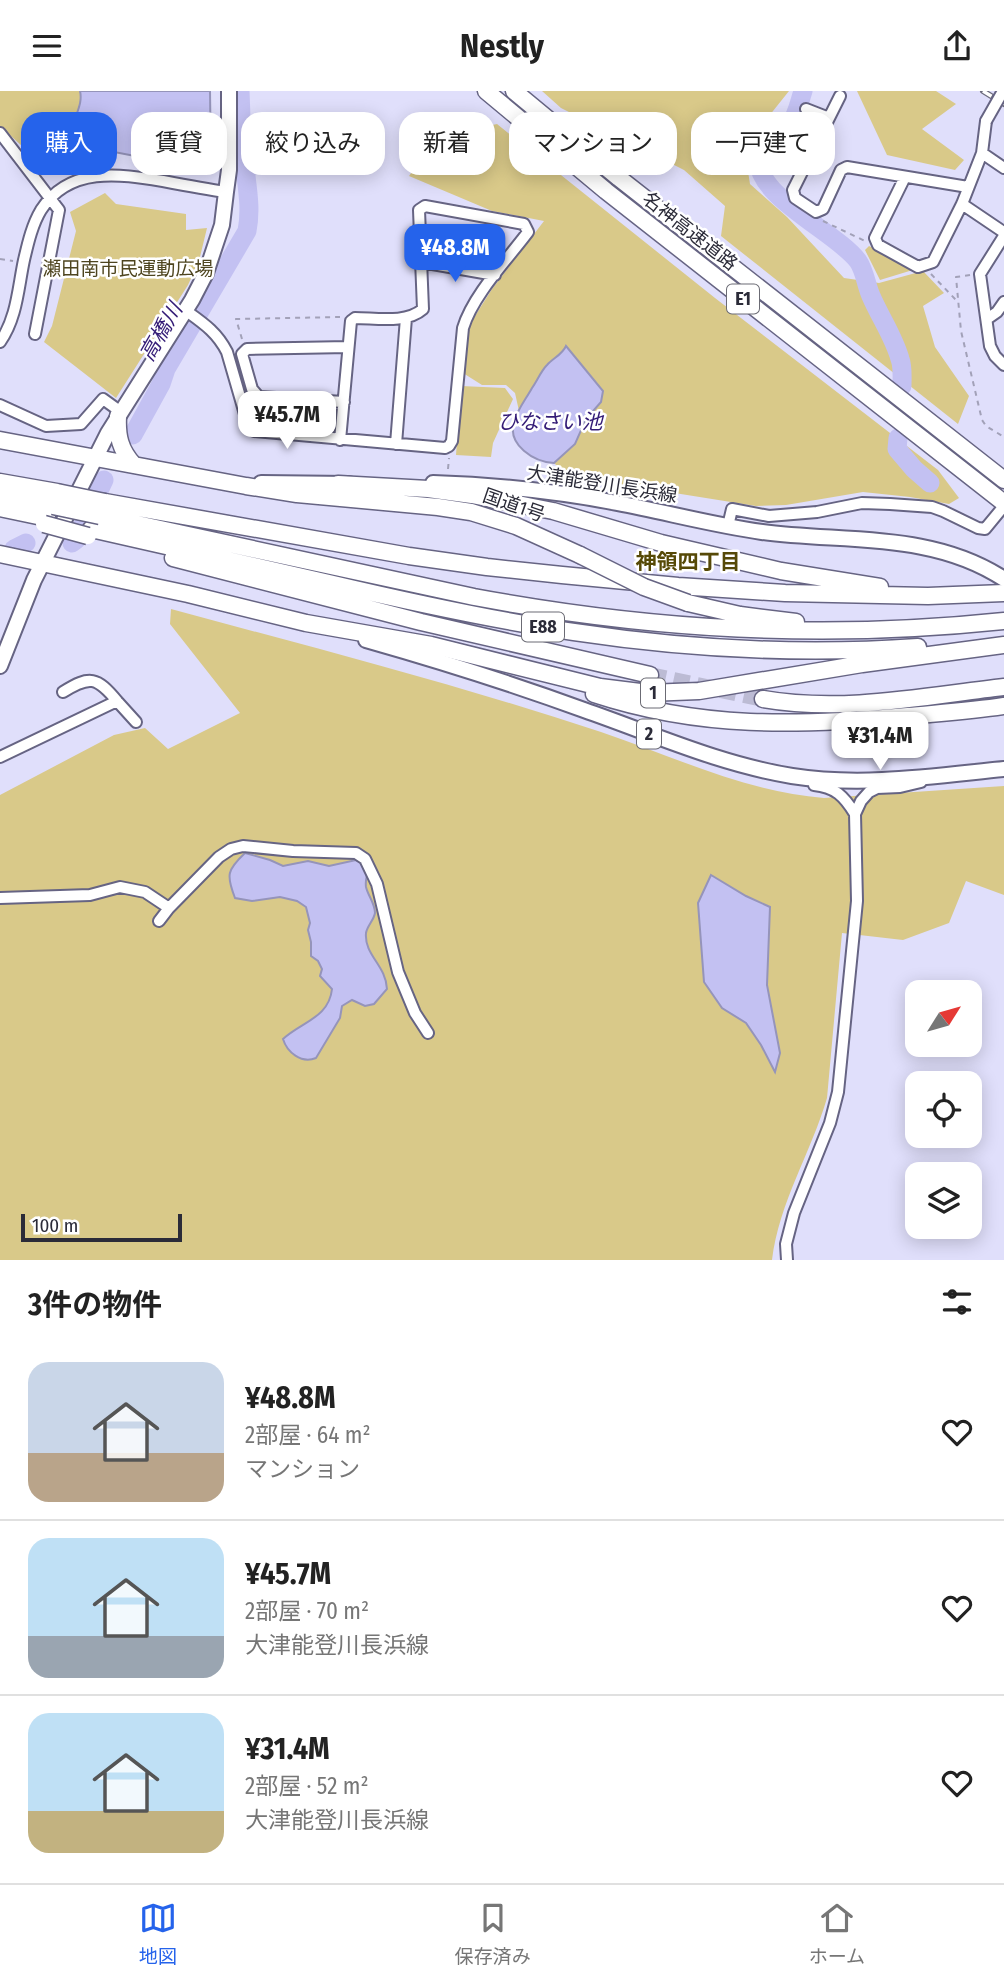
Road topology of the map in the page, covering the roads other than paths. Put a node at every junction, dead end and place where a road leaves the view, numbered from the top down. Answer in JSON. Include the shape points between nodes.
{"nodes":[{"id":1,"x":229,"y":91,"type":"edge"},
{"id":2,"x":486,"y":91,"type":"edge"},
{"id":3,"x":514,"y":91,"type":"edge"},
{"id":4,"x":1003,"y":91,"type":"edge"},
{"id":5,"x":840,"y":96,"type":"dead end"},
{"id":6,"x":806,"y":109,"type":"dead end"},
{"id":7,"x":814,"y":112,"type":"edge"},
{"id":8,"x":832,"y":112,"type":"edge"},
{"id":9,"x":0,"y":133,"type":"edge"},
{"id":10,"x":982,"y":153,"type":"junction"},
{"id":11,"x":1004,"y":168,"type":"edge"},
{"id":12,"x":800,"y":175,"type":"edge"},
{"id":13,"x":905,"y":177,"type":"junction"},
{"id":14,"x":968,"y":187,"type":"junction"},
{"id":15,"x":226,"y":192,"type":"junction"},
{"id":16,"x":50,"y":199,"type":"junction"},
{"id":17,"x":962,"y":204,"type":"junction"},
{"id":18,"x":421,"y":261,"type":"junction"},
{"id":19,"x":495,"y":275,"type":"junction"},
{"id":20,"x":1004,"y":302,"type":"edge"},
{"id":21,"x":187,"y":312,"type":"junction"},
{"id":22,"x":406,"y":318,"type":"junction"},
{"id":23,"x":987,"y":319,"type":"junction"},
{"id":24,"x":35,"y":334,"type":"dead end"},
{"id":25,"x":0,"y":342,"type":"edge"},
{"id":26,"x":348,"y":347,"type":"junction"},
{"id":27,"x":1004,"y":365,"type":"edge"},
{"id":28,"x":344,"y":402,"type":"junction"},
{"id":29,"x":0,"y":405,"type":"edge"},
{"id":30,"x":119,"y":414,"type":"junction"},
{"id":31,"x":0,"y":440,"type":"edge"},
{"id":32,"x":340,"y":440,"type":"junction"},
{"id":33,"x":396,"y":444,"type":"junction"},
{"id":34,"x":96,"y":457,"type":"junction"},
{"id":35,"x":134,"y":465,"type":"junction"},
{"id":36,"x":185,"y":476,"type":"junction"},
{"id":37,"x":1004,"y":480,"type":"edge"},
{"id":38,"x":0,"y":482,"type":"edge"},
{"id":39,"x":338,"y":484,"type":"junction"},
{"id":40,"x":0,"y":493,"type":"edge"},
{"id":41,"x":1004,"y":505,"type":"edge"},
{"id":42,"x":0,"y":510,"type":"edge"},
{"id":43,"x":50,"y":510,"type":"junction"},
{"id":44,"x":96,"y":521,"type":"junction"},
{"id":45,"x":727,"y":526,"type":"junction"},
{"id":46,"x":0,"y":554,"type":"edge"},
{"id":47,"x":42,"y":563,"type":"junction"},
{"id":48,"x":1001,"y":585,"type":"edge"},
{"id":49,"x":1004,"y":619,"type":"edge"},
{"id":50,"x":306,"y":623,"type":"junction"},
{"id":51,"x":1004,"y":639,"type":"edge"},
{"id":52,"x":1004,"y":645,"type":"edge"},
{"id":53,"x":470,"y":654,"type":"junction"},
{"id":54,"x":0,"y":666,"type":"edge"},
{"id":55,"x":650,"y":675,"type":"tunnel mouth"},
{"id":56,"x":1004,"y":687,"type":"edge"},
{"id":57,"x":63,"y":692,"type":"dead end"},
{"id":58,"x":763,"y":699,"type":"tunnel mouth"},
{"id":59,"x":117,"y":701,"type":"junction"},
{"id":60,"x":1004,"y":706,"type":"edge"},
{"id":61,"x":136,"y":722,"type":"dead end"},
{"id":62,"x":0,"y":757,"type":"edge"},
{"id":63,"x":1004,"y":769,"type":"edge"},
{"id":64,"x":775,"y":773,"type":"junction"},
{"id":65,"x":939,"y":775,"type":"junction"},
{"id":66,"x":855,"y":814,"type":"junction"},
{"id":67,"x":0,"y":898,"type":"edge"},
{"id":68,"x":169,"y":908,"type":"junction"},
{"id":69,"x":159,"y":921,"type":"dead end"},
{"id":70,"x":428,"y":1033,"type":"dead end"},
{"id":71,"x":787,"y":1260,"type":"edge"}],
"edges":[{"from":1,"to":15,"type":"main road"},
{"from":2,"to":41,"type":"highway","name":"名神高速道路","number":"E1"},
{"from":3,"to":37,"type":"highway","name":"名神高速道路","number":"E1"},
{"from":4,"to":10,"type":"street","bridge":true,"via":[[986,121]]},
{"from":5,"to":8,"type":"street"},
{"from":6,"to":7,"type":"street"},
{"from":9,"to":16,"type":"street"},
{"from":10,"to":11,"type":"street"},
{"from":10,"to":14,"type":"street"},
{"from":12,"to":13,"type":"street","via":[[793,190],[795,198],[816,212],[823,209],[841,170],[847,167]]},
{"from":13,"to":14,"type":"street"},
{"from":13,"to":17,"type":"street","via":[[876,243],[918,267],[933,262]]},
{"from":14,"to":17,"type":"street"},
{"from":15,"to":16,"type":"street","via":[[102,175],[71,183]]},
{"from":15,"to":21,"type":"main road","via":[[216,246]]},
{"from":16,"to":24,"type":"street","via":[[59,210]]},
{"from":16,"to":25,"type":"street","via":[[32,232],[12,318]]},
{"from":17,"to":23,"type":"street","via":[[1004,236],[980,274]]},
{"from":18,"to":19,"type":"street"},
{"from":18,"to":19,"type":"street","via":[[419,210],[425,205],[524,224],[528,232]]},
{"from":18,"to":22,"type":"street","via":[[423,309]]},
{"from":19,"to":33,"type":"street","via":[[473,303],[463,328],[449,450]]},
{"from":20,"to":23,"type":"street"},
{"from":21,"to":30,"type":"main road"},
{"from":21,"to":32,"type":"street","via":[[210,327],[222,343],[254,431]]},
{"from":22,"to":26,"type":"street","via":[[355,318]]},
{"from":22,"to":33,"type":"street"},
{"from":23,"to":27,"type":"street","via":[[990,346]]},
{"from":26,"to":28,"type":"street"},
{"from":26,"to":28,"type":"street","via":[[247,349],[242,354],[258,397]]},
{"from":28,"to":32,"type":"street"},
{"from":29,"to":30,"type":"street","via":[[46,426],[81,424],[103,399]]},
{"from":30,"to":34,"type":"main road"},
{"from":30,"to":35,"type":"highway","via":[[119,441]]},
{"from":31,"to":34,"type":"highway","name":"国道1号"},
{"from":32,"to":33,"type":"street"},
{"from":34,"to":35,"type":"highway","name":"国道1号"},
{"from":34,"to":47,"type":"main road"},
{"from":35,"to":36,"type":"highway","name":"国道1号"},
{"from":36,"to":39,"type":"main road","name":"大津能登川長浜線"},
{"from":36,"to":49,"type":"highway","name":"国道1号","bridge":true,"via":[[471,512],[516,526],[644,587],[740,615],[800,622]]},
{"from":38,"to":43,"type":"highway","number":"E88"},
{"from":39,"to":45,"type":"main road","name":"大津能登川長浜線","via":[[446,484],[534,491],[616,502]]},
{"from":39,"to":48,"type":"highway","via":[[428,489],[512,502],[661,543],[818,578],[921,591]]},
{"from":40,"to":43,"type":"highway","number":"E88"},
{"from":41,"to":45,"type":"street","via":[[985,529],[932,507],[862,503],[792,515],[732,509]]},
{"from":42,"to":43,"type":"highway","number":"E88"},
{"from":43,"to":44,"type":"highway","number":"E88","bridge":true},
{"from":43,"to":44,"type":"highway","number":"E88"},
{"from":44,"to":48,"type":"highway","number":"E88","via":[[678,586],[928,596]]},
{"from":44,"to":49,"type":"highway","number":"E88","via":[[474,597],[621,620],[755,631],[825,631]]},
{"from":44,"to":51,"type":"highway","number":"E88","via":[[412,602],[616,638],[848,650]]},
{"from":44,"to":55,"type":"highway","number":"E88","via":[[421,622]]},
{"from":45,"to":48,"type":"main road","name":"大津能登川長浜線","via":[[922,546],[971,562]]},
{"from":46,"to":47,"type":"highway","number":"1"},
{"from":47,"to":50,"type":"highway","number":"1"},
{"from":47,"to":54,"type":"main road"},
{"from":50,"to":53,"type":"highway","number":"1"},
{"from":50,"to":64,"type":"main road","number":"2","via":[[494,679],[719,760]]},
{"from":52,"to":53,"type":"highway","number":"1","via":[[671,693],[600,687]]},
{"from":53,"to":60,"type":"highway","via":[[630,705],[723,720],[813,724]]},
{"from":56,"to":58,"type":"highway","via":[[834,705]]},
{"from":57,"to":59,"type":"street","via":[[79,681],[91,681],[104,686]]},
{"from":59,"to":61,"type":"street"},
{"from":59,"to":62,"type":"street"},
{"from":63,"to":65,"type":"main road","number":"2"},
{"from":64,"to":65,"type":"main road","number":"2","via":[[859,781]]},
{"from":64,"to":66,"type":"street","via":[[834,790]]},
{"from":65,"to":66,"type":"street","via":[[900,787],[877,788],[861,801]]},
{"from":66,"to":71,"type":"street","via":[[857,901],[838,1092],[794,1213]]},
{"from":67,"to":68,"type":"street","via":[[90,895],[120,887],[145,892]]},
{"from":68,"to":69,"type":"street"},
{"from":68,"to":70,"type":"street","via":[[231,849],[356,853],[365,859],[377,884],[398,972]]}]}
